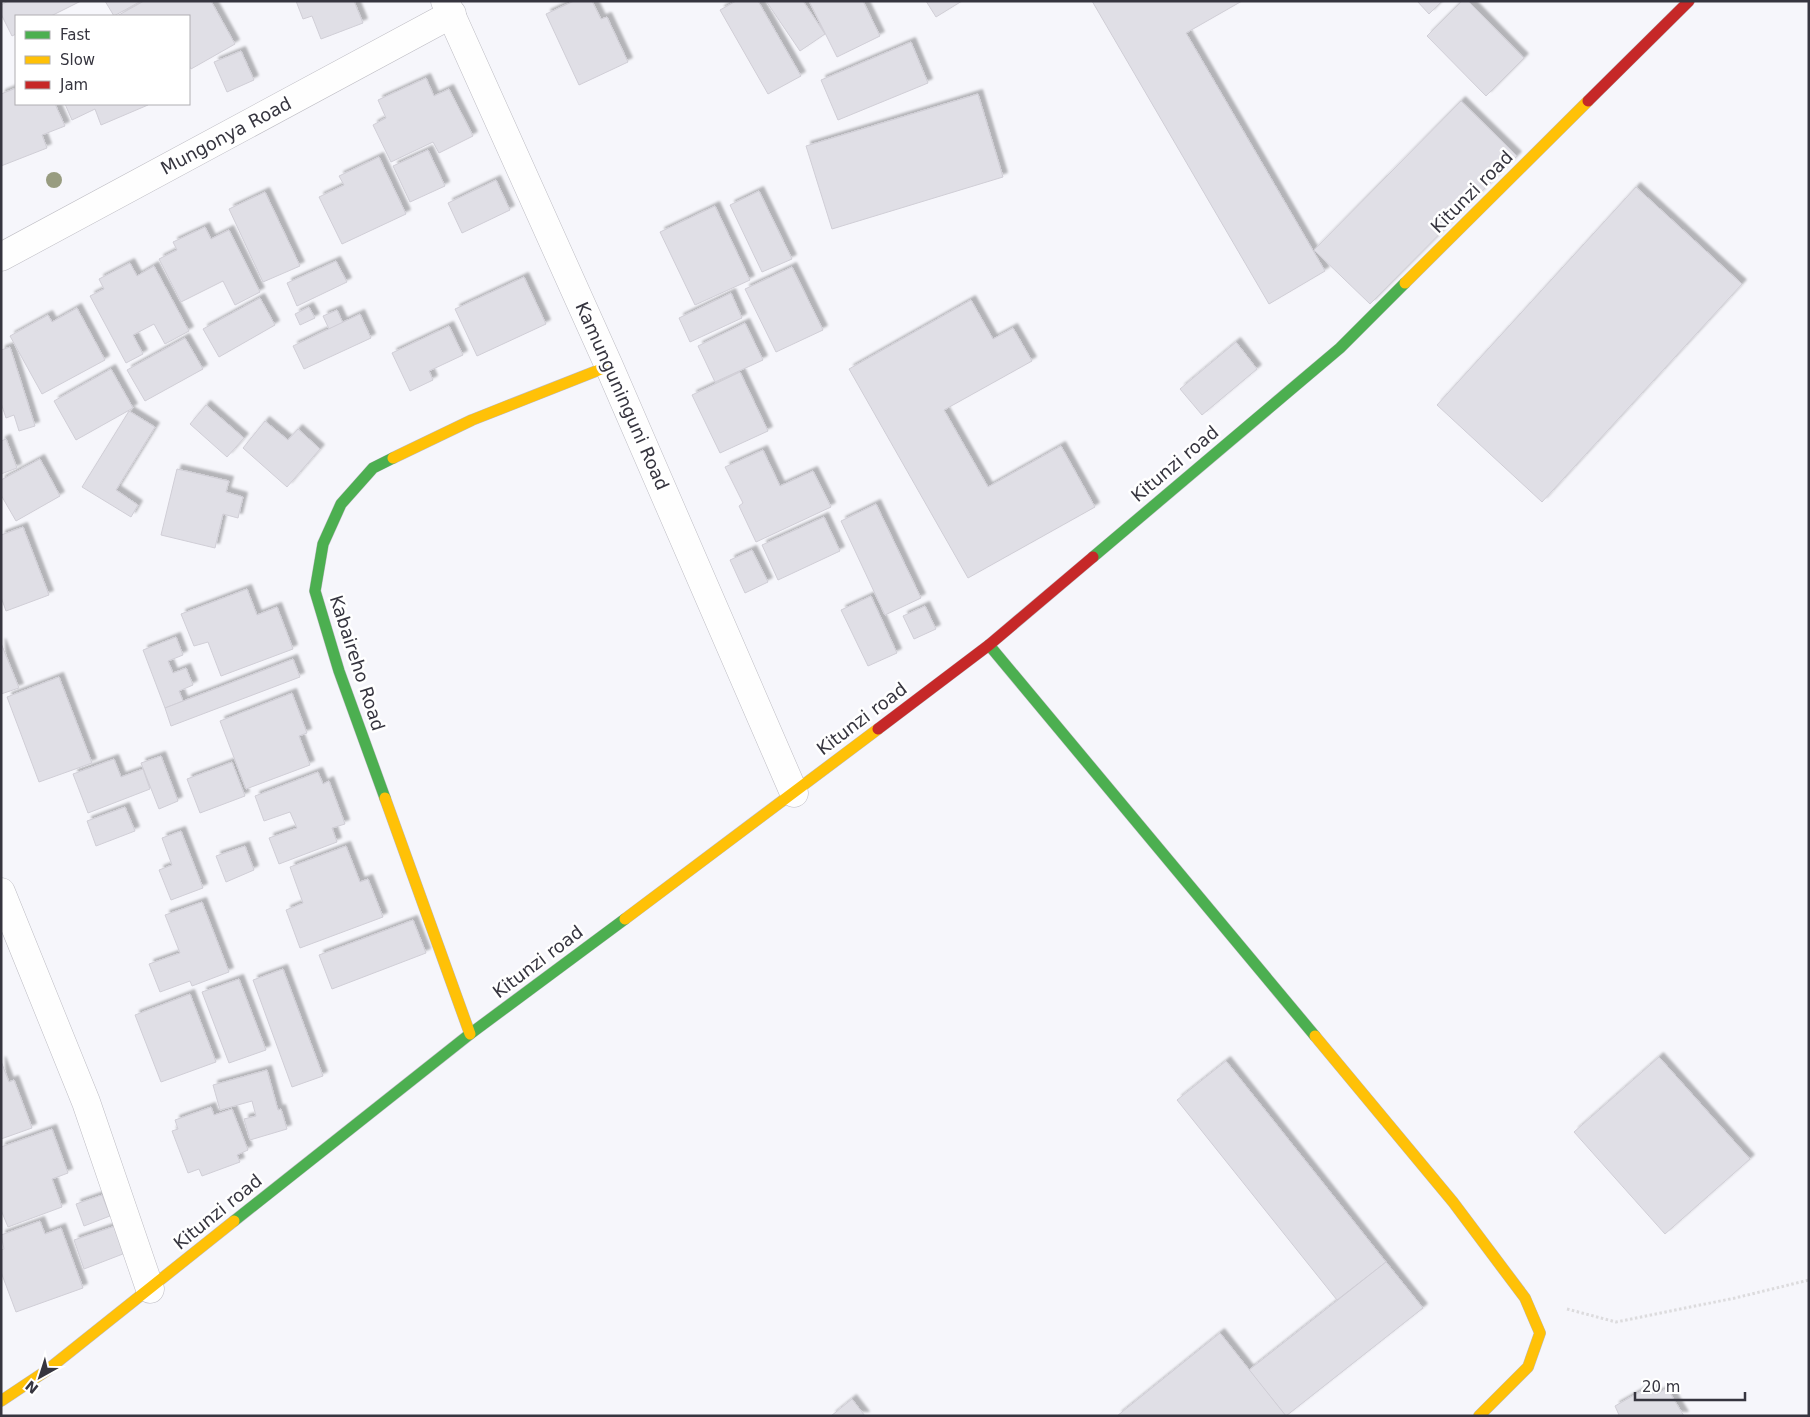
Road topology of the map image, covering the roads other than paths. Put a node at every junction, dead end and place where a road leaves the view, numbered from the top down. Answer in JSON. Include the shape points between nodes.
{"nodes":[{"id":1,"x":1689,"y":1,"type":"edge"},
{"id":2,"x":448,"y":8,"type":"edge"},
{"id":3,"x":1,"y":257,"type":"edge"},
{"id":4,"x":609,"y":366,"type":"junction"},
{"id":5,"x":989,"y":644,"type":"junction"},
{"id":6,"x":794,"y":793,"type":"junction"},
{"id":7,"x":1,"y":892,"type":"edge"},
{"id":8,"x":470,"y":1034,"type":"junction"},
{"id":9,"x":150,"y":1289,"type":"junction"},
{"id":10,"x":1,"y":1401,"type":"edge"},
{"id":11,"x":1479,"y":1416,"type":"edge"}],
"edges":[{"from":1,"to":5,"type":"street","name":"Kitunzi road","via":[[1340,348]]},
{"from":2,"to":3,"type":"street","name":"Mungonya Road"},
{"from":2,"to":4,"type":"street","name":"Kamunguninguni Road"},
{"from":4,"to":6,"type":"street","name":"Kamunguninguni Road"},
{"from":4,"to":8,"type":"street","name":"Kabaireho Road","via":[[472,420],[373,468],[341,504],[323,544],[314,590],[339,671]]},
{"from":5,"to":6,"type":"street","name":"Kitunzi road"},
{"from":5,"to":11,"type":"street","via":[[1453,1202],[1525,1298],[1540,1332],[1528,1366]]},
{"from":6,"to":8,"type":"street","name":"Kitunzi road"},
{"from":7,"to":9,"type":"street","via":[[86,1102]]},
{"from":8,"to":9,"type":"street","name":"Kitunzi road"},
{"from":9,"to":10,"type":"street","name":"Kitunzi road","via":[[46,1371]]}]}
